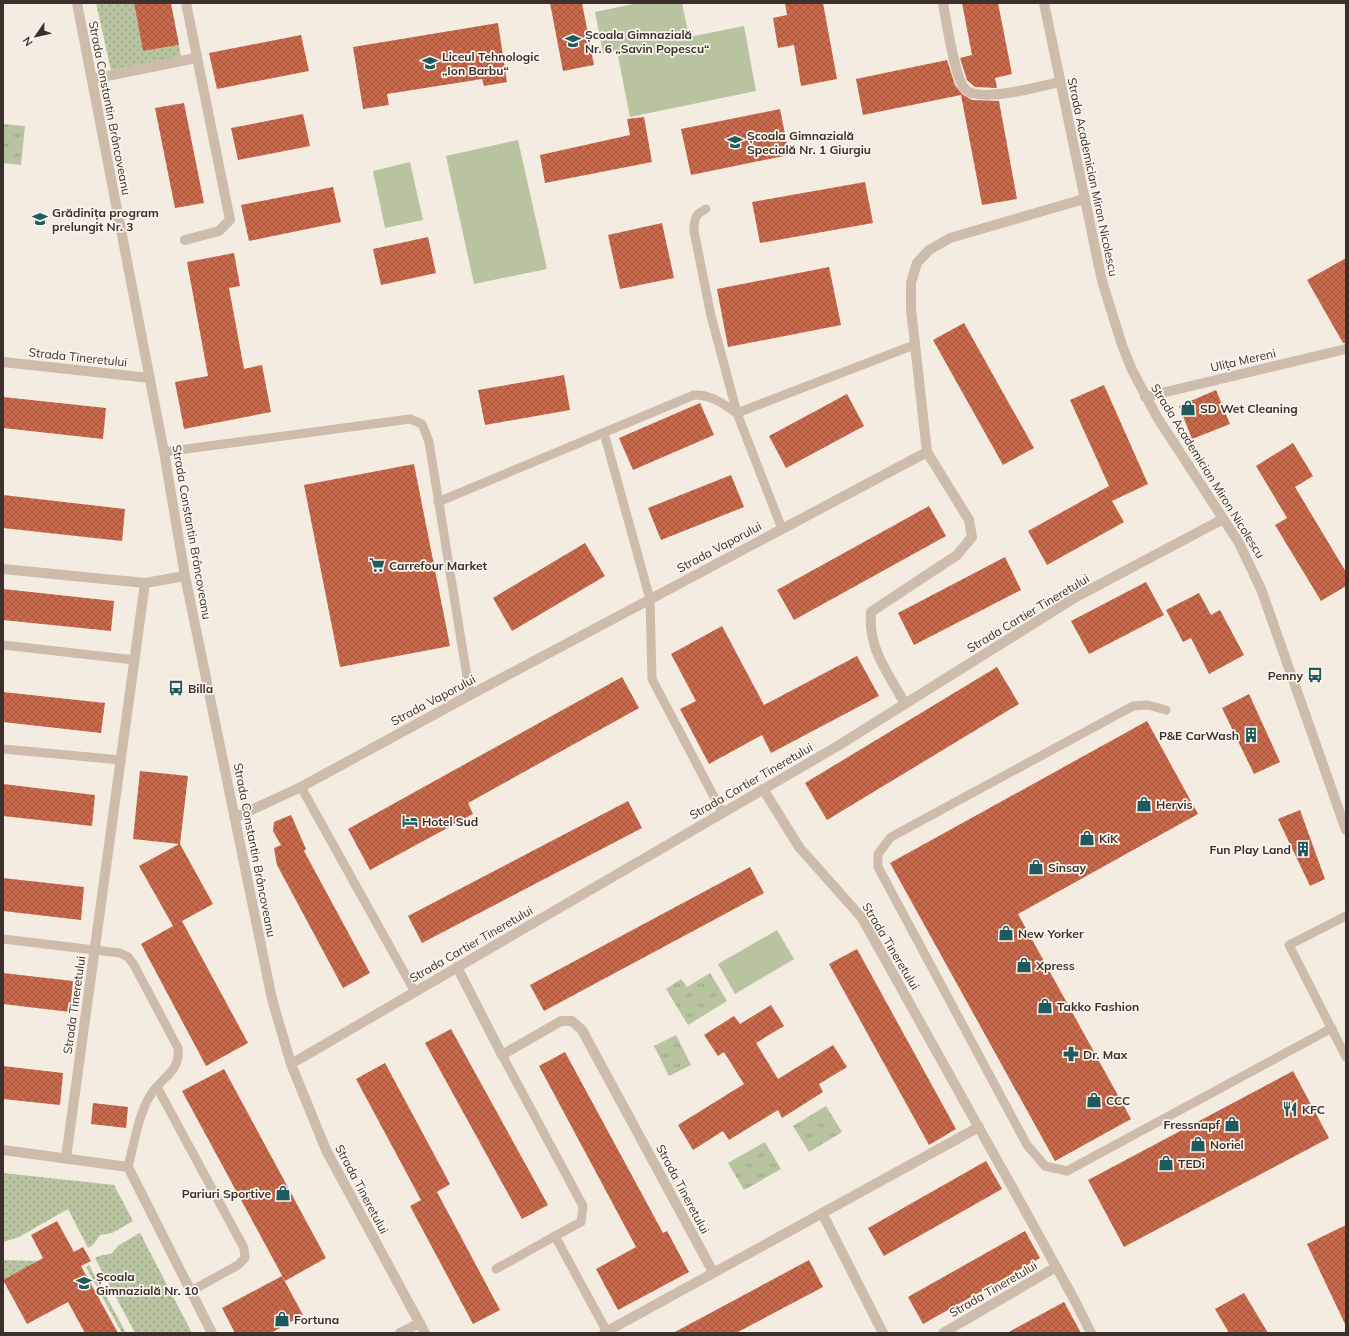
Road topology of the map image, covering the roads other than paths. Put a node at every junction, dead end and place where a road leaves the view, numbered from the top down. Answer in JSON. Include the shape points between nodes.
{"nodes":[{"id":1,"x":77,"y":3,"type":"edge"},
{"id":2,"x":186,"y":3,"type":"edge"},
{"id":3,"x":943,"y":3,"type":"edge"},
{"id":4,"x":1044,"y":3,"type":"edge"},
{"id":5,"x":196,"y":58,"type":"junction"},
{"id":6,"x":92,"y":79,"type":"junction"},
{"id":7,"x":1060,"y":82,"type":"junction"},
{"id":8,"x":1084,"y":199,"type":"junction"},
{"id":9,"x":706,"y":208,"type":"dead end"},
{"id":10,"x":185,"y":240,"type":"dead end"},
{"id":11,"x":914,"y":345,"type":"junction"},
{"id":12,"x":1346,"y":350,"type":"edge"},
{"id":13,"x":3,"y":362,"type":"edge"},
{"id":14,"x":150,"y":378,"type":"junction"},
{"id":15,"x":1145,"y":397,"type":"junction"},
{"id":16,"x":737,"y":413,"type":"junction"},
{"id":17,"x":604,"y":433,"type":"junction"},
{"id":18,"x":164,"y":452,"type":"junction"},
{"id":19,"x":927,"y":452,"type":"junction"},
{"id":20,"x":438,"y":502,"type":"junction"},
{"id":21,"x":1223,"y":519,"type":"junction"},
{"id":22,"x":782,"y":529,"type":"junction"},
{"id":23,"x":3,"y":569,"type":"edge"},
{"id":24,"x":185,"y":576,"type":"junction"},
{"id":25,"x":146,"y":583,"type":"junction"},
{"id":26,"x":650,"y":599,"type":"junction"},
{"id":27,"x":3,"y":645,"type":"edge"},
{"id":28,"x":135,"y":660,"type":"junction"},
{"id":29,"x":470,"y":695,"type":"junction"},
{"id":30,"x":906,"y":704,"type":"junction"},
{"id":31,"x":1166,"y":710,"type":"dead end"},
{"id":32,"x":3,"y":749,"type":"edge"},
{"id":33,"x":121,"y":760,"type":"junction"},
{"id":34,"x":301,"y":788,"type":"junction"},
{"id":35,"x":763,"y":789,"type":"junction"},
{"id":36,"x":722,"y":812,"type":"junction"},
{"id":37,"x":236,"y":817,"type":"junction"},
{"id":38,"x":1346,"y":830,"type":"edge"},
{"id":39,"x":1346,"y":916,"type":"edge"},
{"id":40,"x":3,"y":939,"type":"edge"},
{"id":41,"x":95,"y":949,"type":"junction"},
{"id":42,"x":457,"y":967,"type":"junction"},
{"id":43,"x":415,"y":992,"type":"junction"},
{"id":44,"x":1332,"y":1028,"type":"junction"},
{"id":45,"x":502,"y":1054,"type":"junction"},
{"id":46,"x":1346,"y":1057,"type":"edge"},
{"id":47,"x":292,"y":1064,"type":"junction"},
{"id":48,"x":157,"y":1087,"type":"junction"},
{"id":49,"x":979,"y":1127,"type":"junction"},
{"id":50,"x":3,"y":1150,"type":"edge"},
{"id":51,"x":66,"y":1158,"type":"junction"},
{"id":52,"x":128,"y":1167,"type":"junction"},
{"id":53,"x":822,"y":1213,"type":"junction"},
{"id":54,"x":555,"y":1236,"type":"junction"},
{"id":55,"x":1056,"y":1267,"type":"junction"},
{"id":56,"x":496,"y":1269,"type":"dead end"},
{"id":57,"x":713,"y":1272,"type":"junction"},
{"id":58,"x":191,"y":1291,"type":"junction"},
{"id":59,"x":420,"y":1323,"type":"junction"},
{"id":60,"x":605,"y":1332,"type":"edge"},
{"id":61,"x":212,"y":1333,"type":"edge"},
{"id":62,"x":400,"y":1333,"type":"edge"},
{"id":63,"x":425,"y":1333,"type":"edge"},
{"id":64,"x":883,"y":1333,"type":"edge"},
{"id":65,"x":943,"y":1333,"type":"edge"},
{"id":66,"x":1091,"y":1333,"type":"edge"}],
"edges":[{"from":1,"to":6,"type":"street","name":"Strada Constantin Brâncoveanu"},
{"from":2,"to":5,"type":"street"},
{"from":3,"to":7,"type":"street","via":[[958,76],[964,89],[976,95],[989,96]]},
{"from":4,"to":7,"type":"street","name":"Strada Academician Miron Nicolescu"},
{"from":5,"to":6,"type":"street"},
{"from":5,"to":10,"type":"street","via":[[230,220],[220,231]]},
{"from":6,"to":14,"type":"street","name":"Strada Constantin Brâncoveanu"},
{"from":7,"to":8,"type":"street","name":"Strada Academician Miron Nicolescu"},
{"from":8,"to":11,"type":"street","via":[[950,238],[929,250],[917,263],[911,283]]},
{"from":8,"to":15,"type":"street","name":"Strada Academician Miron Nicolescu","via":[[1111,313]]},
{"from":9,"to":16,"type":"lane","via":[[694,219],[694,231],[711,316]]},
{"from":11,"to":16,"type":"lane"},
{"from":11,"to":19,"type":"street"},
{"from":12,"to":15,"type":"street","name":"Ulița Mereni"},
{"from":13,"to":14,"type":"street","name":"Strada Tineretului"},
{"from":14,"to":18,"type":"street","name":"Strada Constantin Brâncoveanu"},
{"from":15,"to":21,"type":"street","name":"Strada Academician Miron Nicolescu"},
{"from":16,"to":17,"type":"lane","via":[[712,398],[694,395]]},
{"from":16,"to":22,"type":"lane"},
{"from":17,"to":20,"type":"lane"},
{"from":17,"to":26,"type":"lane"},
{"from":18,"to":20,"type":"lane","via":[[410,419],[422,424],[429,442]]},
{"from":18,"to":24,"type":"street","name":"Strada Constantin Brâncoveanu"},
{"from":19,"to":22,"type":"street","name":"Strada Vaporului"},
{"from":19,"to":30,"type":"street","via":[[969,520],[972,537],[957,555],[871,612],[870,628],[874,647]]},
{"from":20,"to":29,"type":"lane"},
{"from":21,"to":30,"type":"street","name":"Strada Cartier Tineretului","via":[[1076,597]]},
{"from":21,"to":38,"type":"street","name":"Strada Academician Miron Nicolescu","via":[[1247,556],[1261,589]]},
{"from":22,"to":26,"type":"street","name":"Strada Vaporului"},
{"from":23,"to":25,"type":"street"},
{"from":24,"to":25,"type":"street"},
{"from":24,"to":37,"type":"street","name":"Strada Constantin Brâncoveanu"},
{"from":25,"to":28,"type":"street","name":"Strada Tineretului"},
{"from":26,"to":29,"type":"street","name":"Strada Vaporului"},
{"from":26,"to":36,"type":"lane","via":[[652,679]]},
{"from":27,"to":28,"type":"lane"},
{"from":28,"to":33,"type":"street","name":"Strada Tineretului"},
{"from":29,"to":34,"type":"street","name":"Strada Vaporului"},
{"from":30,"to":35,"type":"street","name":"Strada Cartier Tineretului"},
{"from":31,"to":44,"type":"lane","via":[[1148,705],[1132,706],[891,837],[878,854],[878,867],[1027,1145],[1045,1166],[1067,1171]]},
{"from":32,"to":33,"type":"lane"},
{"from":33,"to":41,"type":"street","name":"Strada Tineretului"},
{"from":34,"to":37,"type":"street","name":"Strada Vaporului"},
{"from":34,"to":43,"type":"lane"},
{"from":35,"to":36,"type":"street","name":"Strada Cartier Tineretului"},
{"from":35,"to":49,"type":"street","name":"Strada Tineretului","via":[[799,847],[862,918]]},
{"from":36,"to":42,"type":"street","name":"Strada Cartier Tineretului"},
{"from":37,"to":47,"type":"street","name":"Strada Constantin Brâncoveanu","via":[[272,999]]},
{"from":39,"to":44,"type":"lane","via":[[1289,945]]},
{"from":40,"to":41,"type":"lane","name":"Strada Tineretului"},
{"from":41,"to":48,"type":"lane","via":[[120,953],[128,957],[178,1048],[179,1058],[176,1067]]},
{"from":41,"to":51,"type":"street","name":"Strada Tineretului"},
{"from":42,"to":43,"type":"street","name":"Strada Cartier Tineretului"},
{"from":42,"to":45,"type":"street"},
{"from":43,"to":47,"type":"street","name":"Strada Cartier Tineretului"},
{"from":44,"to":46,"type":"lane"},
{"from":45,"to":54,"type":"lane","via":[[583,1206],[581,1222]]},
{"from":45,"to":57,"type":"street","name":"Strada Tineretului","via":[[561,1021],[572,1021],[582,1030]]},
{"from":47,"to":59,"type":"street","name":"Strada Tineretului","via":[[326,1150]]},
{"from":48,"to":52,"type":"lane","via":[[144,1110]]},
{"from":48,"to":58,"type":"lane","via":[[244,1248],[245,1258],[238,1265]]},
{"from":49,"to":53,"type":"street"},
{"from":49,"to":55,"type":"street","name":"Strada Tineretului"},
{"from":50,"to":51,"type":"street"},
{"from":51,"to":52,"type":"street"},
{"from":52,"to":58,"type":"street"},
{"from":53,"to":57,"type":"street"},
{"from":53,"to":64,"type":"street"},
{"from":54,"to":56,"type":"lane"},
{"from":54,"to":60,"type":"lane"},
{"from":55,"to":65,"type":"street","name":"Strada Tineretului"},
{"from":55,"to":66,"type":"street","name":"Strada Tineretului"},
{"from":57,"to":60,"type":"street"},
{"from":58,"to":61,"type":"street"},
{"from":59,"to":62,"type":"street"},
{"from":59,"to":63,"type":"street","name":"Strada Tineretului"}]}
